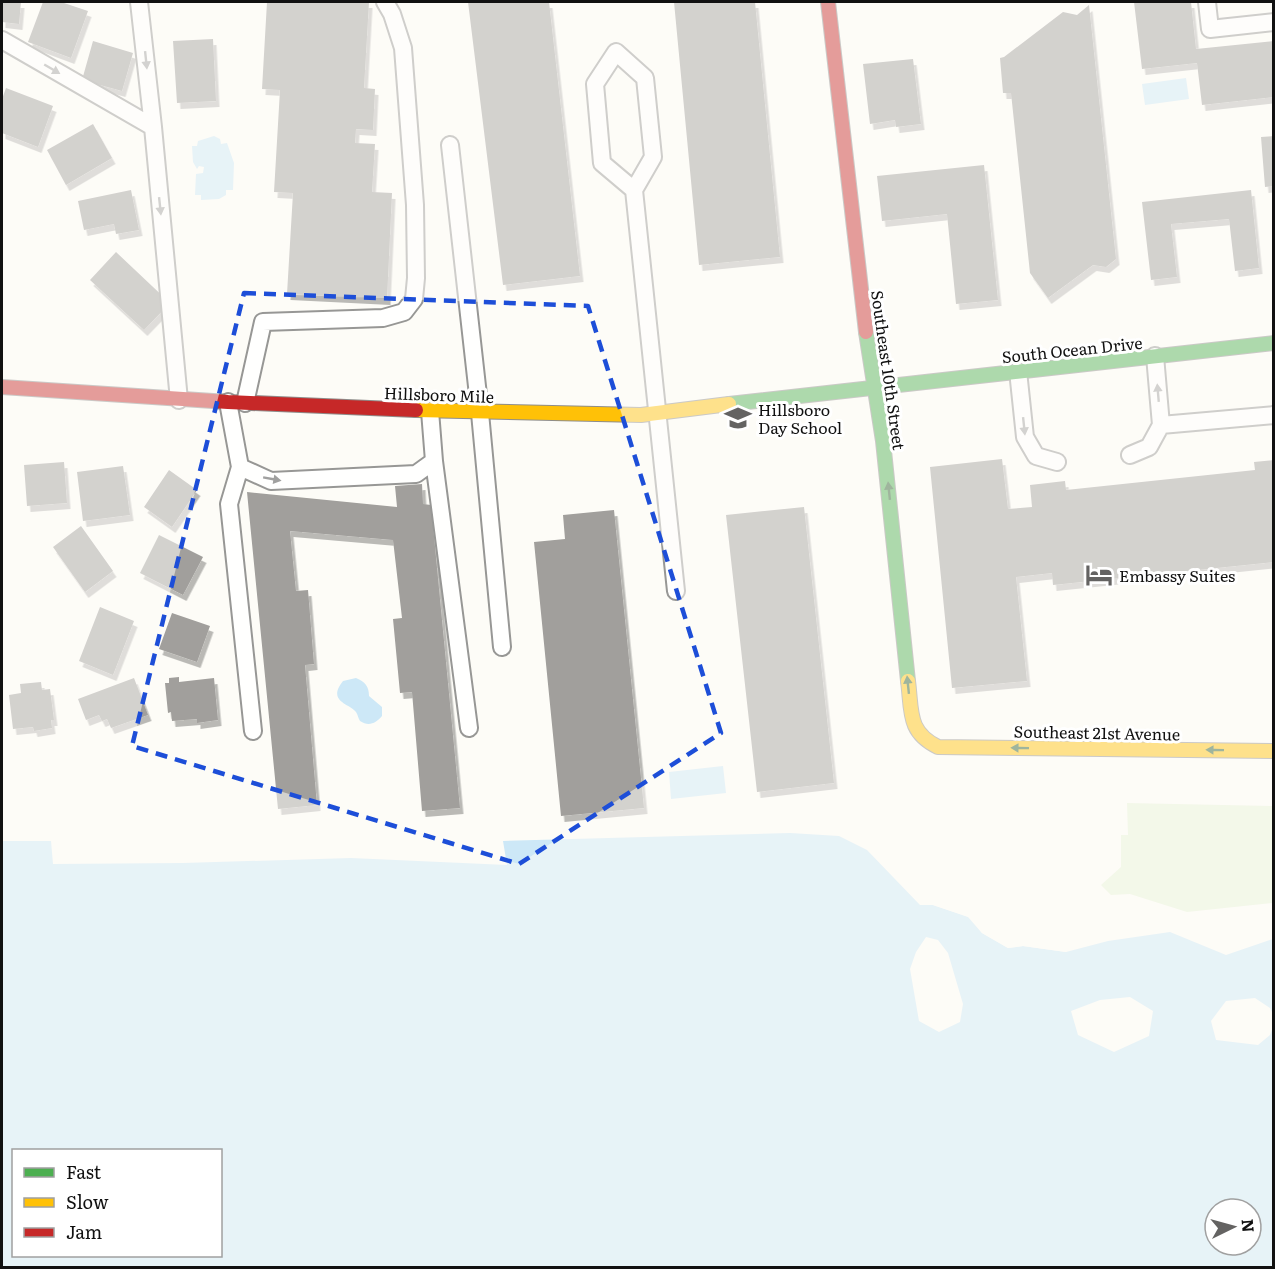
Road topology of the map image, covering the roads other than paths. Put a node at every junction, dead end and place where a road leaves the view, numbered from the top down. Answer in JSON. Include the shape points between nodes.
{"nodes":[{"id":1,"x":140,"y":2,"type":"edge"},
{"id":2,"x":385,"y":2,"type":"edge"},
{"id":3,"x":828,"y":2,"type":"edge"},
{"id":4,"x":1207,"y":2,"type":"edge"},
{"id":5,"x":1274,"y":22,"type":"edge"},
{"id":6,"x":2,"y":40,"type":"edge"},
{"id":7,"x":153,"y":127,"type":"junction"},
{"id":8,"x":450,"y":145,"type":"dead end"},
{"id":9,"x":634,"y":190,"type":"junction"},
{"id":10,"x":1274,"y":343,"type":"edge"},
{"id":11,"x":1155,"y":356,"type":"junction"},
{"id":12,"x":1018,"y":371,"type":"junction"},
{"id":13,"x":2,"y":387,"type":"edge"},
{"id":14,"x":874,"y":387,"type":"junction"},
{"id":15,"x":179,"y":400,"type":"junction"},
{"id":16,"x":228,"y":402,"type":"junction"},
{"id":17,"x":245,"y":403,"type":"junction"},
{"id":18,"x":430,"y":411,"type":"junction"},
{"id":19,"x":480,"y":413,"type":"junction"},
{"id":20,"x":658,"y":413,"type":"junction"},
{"id":21,"x":1274,"y":415,"type":"edge"},
{"id":22,"x":1161,"y":425,"type":"junction"},
{"id":23,"x":1130,"y":455,"type":"dead end"},
{"id":24,"x":434,"y":461,"type":"junction"},
{"id":25,"x":1057,"y":462,"type":"dead end"},
{"id":26,"x":240,"y":467,"type":"junction"},
{"id":27,"x":676,"y":591,"type":"dead end"},
{"id":28,"x":502,"y":647,"type":"dead end"},
{"id":29,"x":470,"y":728,"type":"dead end"},
{"id":30,"x":253,"y":731,"type":"dead end"},
{"id":31,"x":922,"y":740,"type":"joint"},
{"id":32,"x":1274,"y":751,"type":"edge"}],
"edges":[{"from":1,"to":7,"type":"lane","one_way":true},
{"from":2,"to":17,"type":"lane","via":[[403,48],[415,205],[414,299],[404,312],[383,318],[263,322]]},
{"from":3,"to":14,"type":"main road","name":"Southeast 10th Street"},
{"from":4,"to":5,"type":"lane","via":[[1210,29]]},
{"from":6,"to":7,"type":"lane","one_way":true},
{"from":7,"to":15,"type":"lane","one_way":true},
{"from":8,"to":19,"type":"lane"},
{"from":9,"to":9,"type":"lane","via":[[653,157],[645,78],[616,52],[595,84],[602,163]]},
{"from":9,"to":20,"type":"lane"},
{"from":10,"to":11,"type":"main road","name":"South Ocean Drive"},
{"from":11,"to":12,"type":"main road","name":"South Ocean Drive"},
{"from":22,"to":11,"type":"lane","one_way":true},
{"from":12,"to":14,"type":"main road","name":"South Ocean Drive"},
{"from":12,"to":25,"type":"lane","one_way":true,"via":[[1025,437],[1036,456]]},
{"from":13,"to":15,"type":"main road","name":"Hillsboro Mile"},
{"from":14,"to":20,"type":"main road","name":"Hillsboro Mile"},
{"from":31,"to":14,"type":"main road","name":"Southeast 10th Street","one_way":true,"via":[[913,725],[884,441]]},
{"from":15,"to":16,"type":"main road","name":"Hillsboro Mile"},
{"from":16,"to":17,"type":"main road","name":"Hillsboro Mile"},
{"from":16,"to":26,"type":"lane"},
{"from":17,"to":18,"type":"main road","name":"Hillsboro Mile"},
{"from":18,"to":19,"type":"main road","name":"Hillsboro Mile"},
{"from":18,"to":24,"type":"lane"},
{"from":19,"to":20,"type":"main road","name":"Hillsboro Mile"},
{"from":19,"to":28,"type":"lane"},
{"from":20,"to":27,"type":"lane"},
{"from":21,"to":22,"type":"lane"},
{"from":22,"to":23,"type":"lane","via":[[1149,447]]},
{"from":26,"to":24,"type":"lane","one_way":true,"via":[[271,481],[416,474]]},
{"from":24,"to":29,"type":"lane"},
{"from":26,"to":30,"type":"lane","via":[[229,504]]},
{"from":32,"to":31,"type":"main road","name":"Southeast 21st Avenue","one_way":true,"via":[[938,747]]}]}
